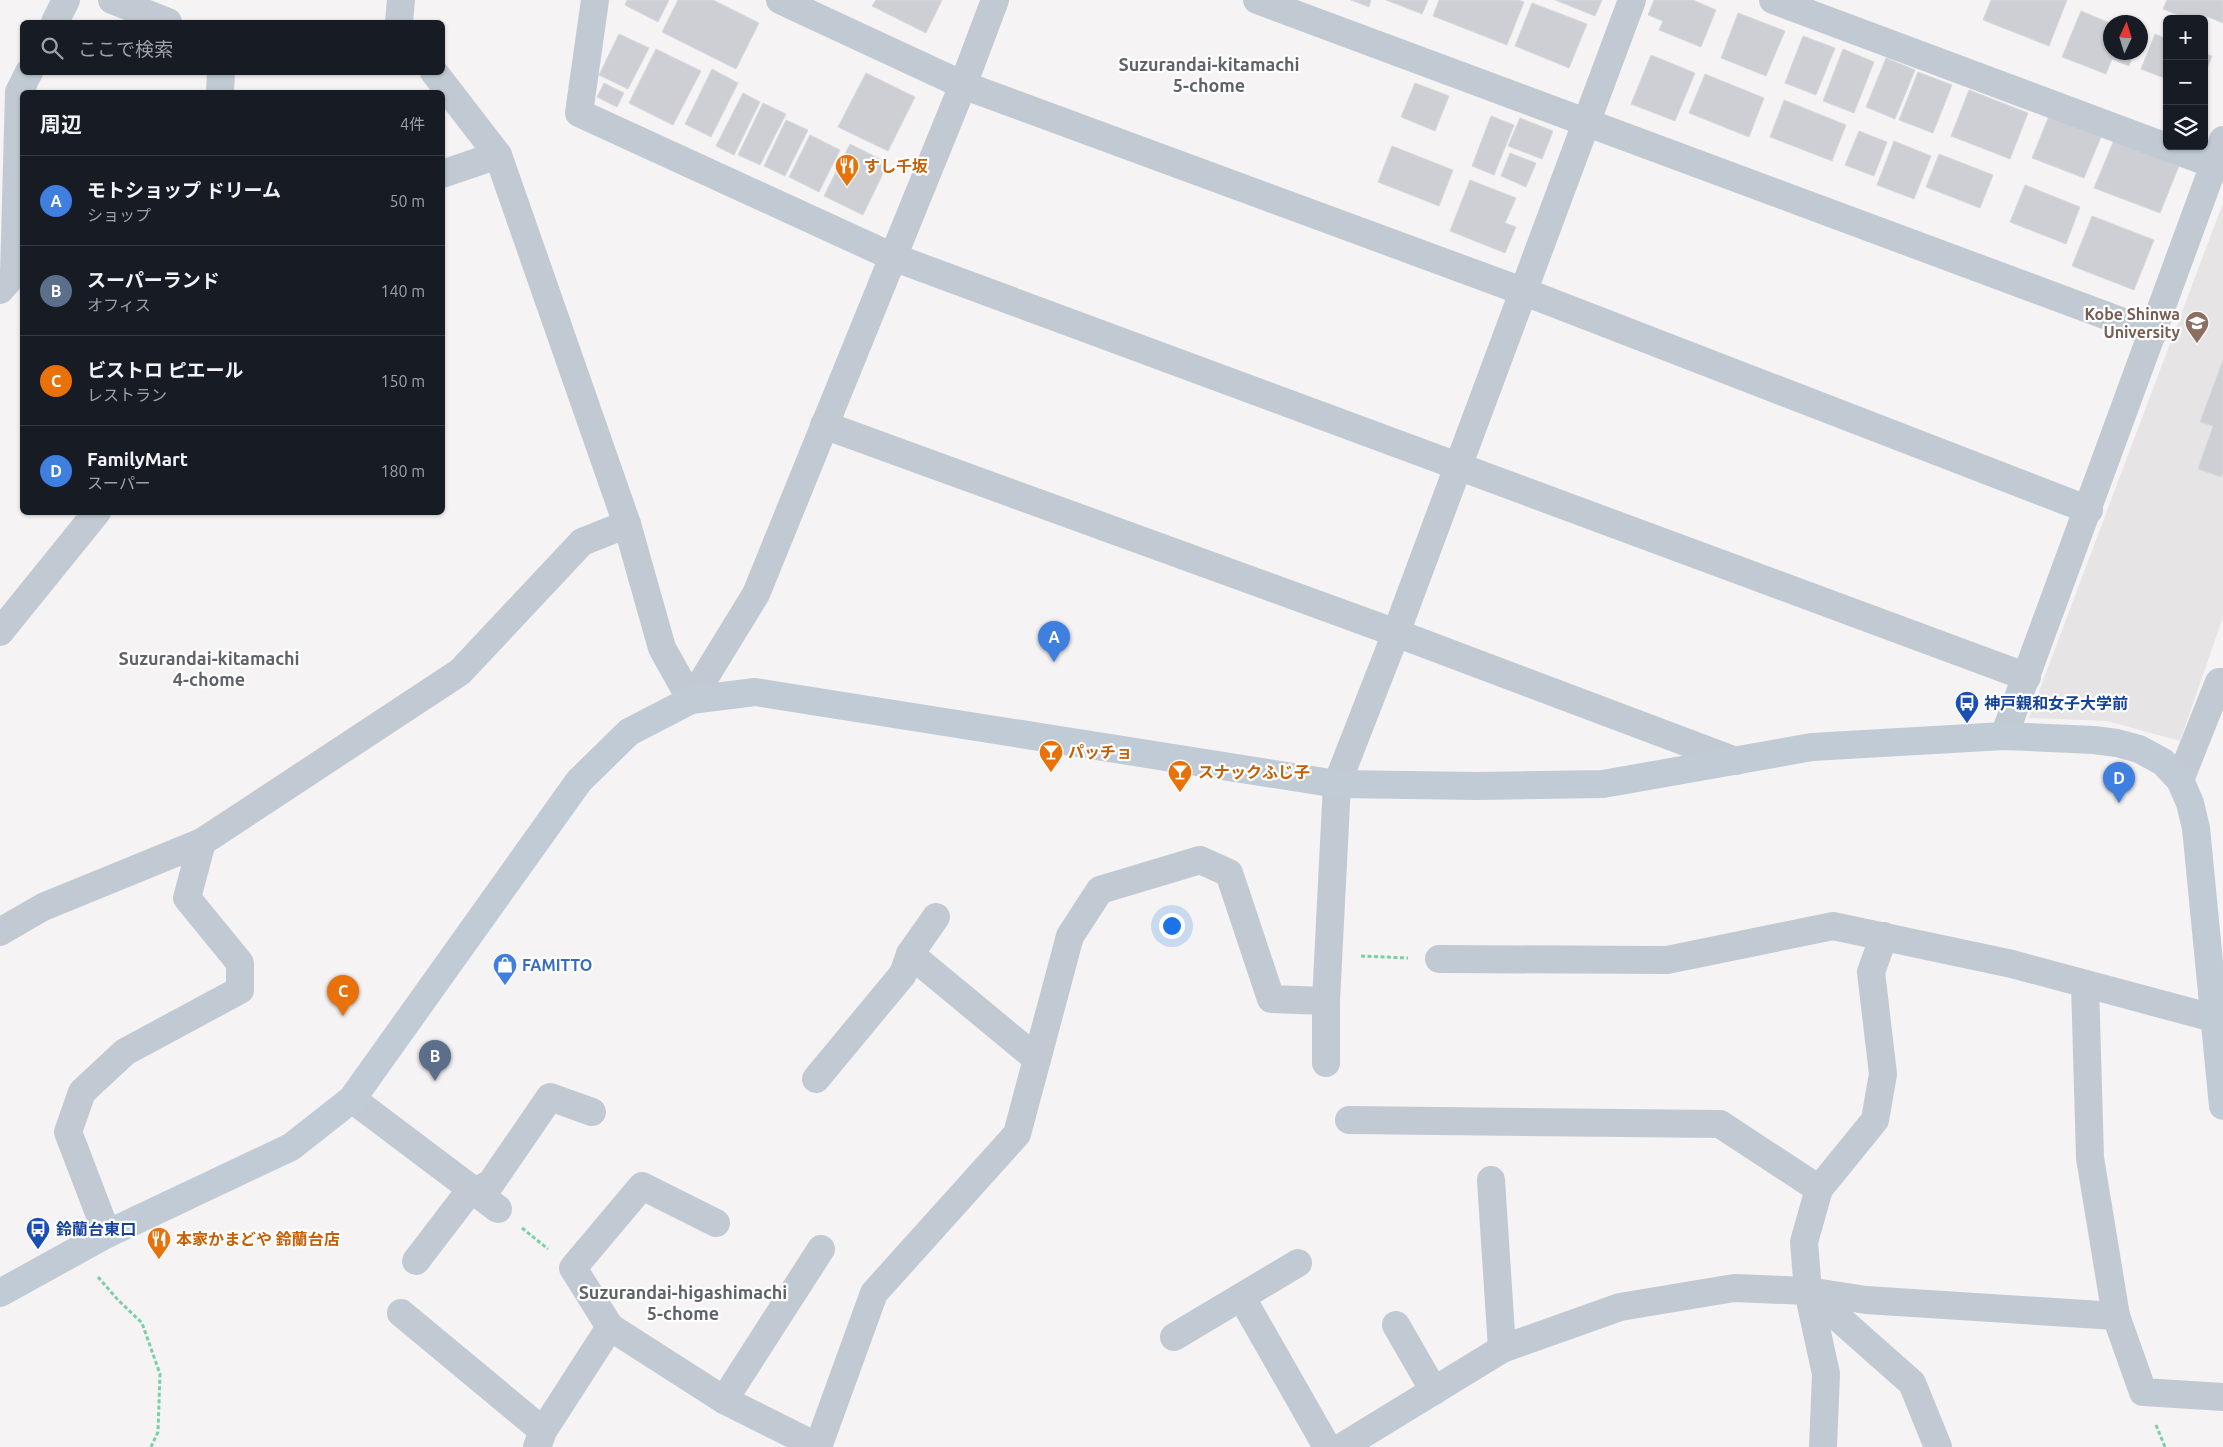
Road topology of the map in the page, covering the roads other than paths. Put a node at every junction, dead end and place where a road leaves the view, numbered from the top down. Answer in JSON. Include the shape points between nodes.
{"nodes":[{"id":1,"x":66,"y":0,"type":"edge"},
{"id":2,"x":112,"y":0,"type":"edge"},
{"id":3,"x":401,"y":0,"type":"edge"},
{"id":4,"x":595,"y":0,"type":"edge"},
{"id":5,"x":780,"y":0,"type":"edge"},
{"id":6,"x":994,"y":0,"type":"edge"},
{"id":7,"x":1257,"y":0,"type":"edge"},
{"id":8,"x":1632,"y":0,"type":"edge"},
{"id":9,"x":1773,"y":0,"type":"edge"},
{"id":10,"x":56,"y":20,"type":"edge"},
{"id":11,"x":163,"y":20,"type":"edge"},
{"id":12,"x":399,"y":20,"type":"edge"},
{"id":13,"x":221,"y":75,"type":"edge"},
{"id":14,"x":436,"y":75,"type":"edge"},
{"id":15,"x":963,"y":85,"type":"junction"},
{"id":16,"x":16,"y":87,"type":"edge"},
{"id":17,"x":220,"y":90,"type":"edge"},
{"id":18,"x":1586,"y":122,"type":"junction"},
{"id":19,"x":2219,"y":153,"type":"edge"},
{"id":20,"x":498,"y":155,"type":"junction"},
{"id":21,"x":445,"y":173,"type":"edge"},
{"id":22,"x":893,"y":257,"type":"junction"},
{"id":23,"x":12,"y":281,"type":"edge"},
{"id":24,"x":1522,"y":291,"type":"junction"},
{"id":25,"x":2153,"y":333,"type":"junction"},
{"id":26,"x":824,"y":425,"type":"junction"},
{"id":27,"x":1457,"y":467,"type":"junction"},
{"id":28,"x":2089,"y":510,"type":"junction"},
{"id":29,"x":96,"y":515,"type":"edge"},
{"id":30,"x":627,"y":524,"type":"junction"},
{"id":31,"x":0,"y":632,"type":"edge"},
{"id":32,"x":1396,"y":633,"type":"junction"},
{"id":33,"x":2026,"y":677,"type":"junction"},
{"id":34,"x":2223,"y":682,"type":"edge"},
{"id":35,"x":691,"y":700,"type":"junction"},
{"id":36,"x":2004,"y":736,"type":"junction"},
{"id":37,"x":1736,"y":761,"type":"junction"},
{"id":38,"x":2180,"y":780,"type":"junction"},
{"id":39,"x":1337,"y":784,"type":"junction"},
{"id":40,"x":202,"y":842,"type":"junction"},
{"id":41,"x":936,"y":917,"type":"dead end"},
{"id":42,"x":0,"y":932,"type":"edge"},
{"id":43,"x":1884,"y":936,"type":"junction"},
{"id":44,"x":910,"y":954,"type":"junction"},
{"id":45,"x":1439,"y":959,"type":"road end"},
{"id":46,"x":2216,"y":966,"type":"edge"},
{"id":47,"x":2085,"y":984,"type":"junction"},
{"id":48,"x":1326,"y":1001,"type":"junction"},
{"id":49,"x":2213,"y":1018,"type":"junction"},
{"id":50,"x":1037,"y":1059,"type":"junction"},
{"id":51,"x":1326,"y":1063,"type":"dead end"},
{"id":52,"x":2221,"y":1075,"type":"edge"},
{"id":53,"x":816,"y":1079,"type":"dead end"},
{"id":54,"x":352,"y":1099,"type":"junction"},
{"id":55,"x":2223,"y":1106,"type":"edge"},
{"id":56,"x":592,"y":1112,"type":"dead end"},
{"id":57,"x":1349,"y":1120,"type":"dead end"},
{"id":58,"x":1491,"y":1180,"type":"dead end"},
{"id":59,"x":1819,"y":1189,"type":"junction"},
{"id":60,"x":476,"y":1191,"type":"junction"},
{"id":61,"x":498,"y":1209,"type":"road end"},
{"id":62,"x":716,"y":1223,"type":"dead end"},
{"id":63,"x":107,"y":1234,"type":"junction"},
{"id":64,"x":820,"y":1249,"type":"dead end"},
{"id":65,"x":416,"y":1261,"type":"dead end"},
{"id":66,"x":1298,"y":1263,"type":"dead end"},
{"id":67,"x":1808,"y":1290,"type":"junction"},
{"id":68,"x":0,"y":1293,"type":"edge"},
{"id":69,"x":1242,"y":1298,"type":"junction"},
{"id":70,"x":401,"y":1313,"type":"dead end"},
{"id":71,"x":2116,"y":1316,"type":"junction"},
{"id":72,"x":1396,"y":1325,"type":"dead end"},
{"id":73,"x":610,"y":1328,"type":"junction"},
{"id":74,"x":1174,"y":1337,"type":"dead end"},
{"id":75,"x":1502,"y":1349,"type":"junction"},
{"id":76,"x":1434,"y":1390,"type":"junction"},
{"id":77,"x":2223,"y":1397,"type":"edge"},
{"id":78,"x":724,"y":1400,"type":"junction"},
{"id":79,"x":540,"y":1439,"type":"edge"},
{"id":80,"x":1327,"y":1447,"type":"edge"},
{"id":81,"x":1342,"y":1447,"type":"edge"},
{"id":82,"x":1823,"y":1447,"type":"edge"},
{"id":83,"x":1938,"y":1447,"type":"edge"}],
"edges":[{"from":1,"to":10,"type":"street"},
{"from":2,"to":11,"type":"street"},
{"from":3,"to":12,"type":"street"},
{"from":4,"to":22,"type":"street","via":[[579,113]]},
{"from":5,"to":15,"type":"street"},
{"from":6,"to":15,"type":"street"},
{"from":7,"to":18,"type":"street"},
{"from":8,"to":18,"type":"street"},
{"from":9,"to":19,"type":"street"},
{"from":13,"to":17,"type":"street"},
{"from":14,"to":20,"type":"street"},
{"from":15,"to":22,"type":"street"},
{"from":15,"to":24,"type":"street"},
{"from":16,"to":23,"type":"street"},
{"from":18,"to":24,"type":"street"},
{"from":18,"to":25,"type":"street"},
{"from":19,"to":25,"type":"street"},
{"from":20,"to":21,"type":"street"},
{"from":20,"to":30,"type":"street"},
{"from":22,"to":26,"type":"street"},
{"from":22,"to":27,"type":"street"},
{"from":24,"to":27,"type":"street"},
{"from":24,"to":28,"type":"street"},
{"from":25,"to":28,"type":"street"},
{"from":26,"to":32,"type":"street"},
{"from":26,"to":35,"type":"street","via":[[756,594]]},
{"from":27,"to":32,"type":"street"},
{"from":27,"to":33,"type":"street"},
{"from":28,"to":33,"type":"street"},
{"from":29,"to":31,"type":"street"},
{"from":30,"to":35,"type":"street","via":[[662,648]]},
{"from":30,"to":40,"type":"street","via":[[582,542],[460,672]]},
{"from":32,"to":37,"type":"street"},
{"from":32,"to":39,"type":"street"},
{"from":33,"to":36,"type":"street"},
{"from":34,"to":38,"type":"street","via":[[2220,682]]},
{"from":35,"to":39,"type":"street","via":[[755,692]]},
{"from":35,"to":54,"type":"street","via":[[629,732],[579,780]]},
{"from":36,"to":37,"type":"street","via":[[1812,747]]},
{"from":36,"to":38,"type":"street","via":[[2117,742],[2163,762]]},
{"from":37,"to":39,"type":"street","via":[[1603,784]]},
{"from":38,"to":46,"type":"street","via":[[2196,828]]},
{"from":39,"to":48,"type":"street"},
{"from":40,"to":42,"type":"street","via":[[43,908]]},
{"from":40,"to":63,"type":"street","via":[[187,898],[240,963],[240,990],[125,1052],[82,1092],[68,1132]]},
{"from":41,"to":44,"type":"street"},
{"from":43,"to":45,"type":"street","via":[[1833,926],[1667,960]]},
{"from":43,"to":47,"type":"street"},
{"from":43,"to":59,"type":"street","via":[[1871,972],[1883,1074],[1875,1120]]},
{"from":44,"to":50,"type":"street"},
{"from":44,"to":53,"type":"street","via":[[903,974]]},
{"from":46,"to":49,"type":"street"},
{"from":47,"to":49,"type":"street"},
{"from":47,"to":71,"type":"street","via":[[2090,1158]]},
{"from":48,"to":50,"type":"street","via":[[1271,999],[1229,873],[1200,860],[1100,890],[1070,936]]},
{"from":48,"to":51,"type":"street"},
{"from":49,"to":52,"type":"street"},
{"from":50,"to":78,"type":"street","via":[[1017,1134],[874,1292],[818,1447]]},
{"from":52,"to":55,"type":"street"},
{"from":54,"to":60,"type":"street"},
{"from":54,"to":63,"type":"street","via":[[291,1147]]},
{"from":56,"to":60,"type":"street","via":[[550,1097],[491,1183]]},
{"from":57,"to":59,"type":"street","via":[[1720,1124]]},
{"from":58,"to":75,"type":"street"},
{"from":59,"to":67,"type":"street","via":[[1804,1242]]},
{"from":60,"to":61,"type":"street"},
{"from":60,"to":65,"type":"street","via":[[465,1197]]},
{"from":62,"to":73,"type":"street","via":[[642,1186],[573,1268]]},
{"from":63,"to":68,"type":"street"},
{"from":64,"to":78,"type":"street"},
{"from":66,"to":69,"type":"street"},
{"from":67,"to":71,"type":"street","via":[[1866,1300]]},
{"from":67,"to":75,"type":"street","via":[[1734,1288],[1620,1306]]},
{"from":67,"to":82,"type":"street","via":[[1826,1374]]},
{"from":67,"to":83,"type":"street","via":[[1912,1383]]},
{"from":69,"to":74,"type":"street"},
{"from":69,"to":80,"type":"street"},
{"from":70,"to":79,"type":"street"},
{"from":71,"to":77,"type":"street","via":[[2143,1392]]},
{"from":72,"to":76,"type":"street"},
{"from":73,"to":78,"type":"street"},
{"from":73,"to":79,"type":"street"},
{"from":75,"to":76,"type":"street"},
{"from":76,"to":81,"type":"street"}]}
